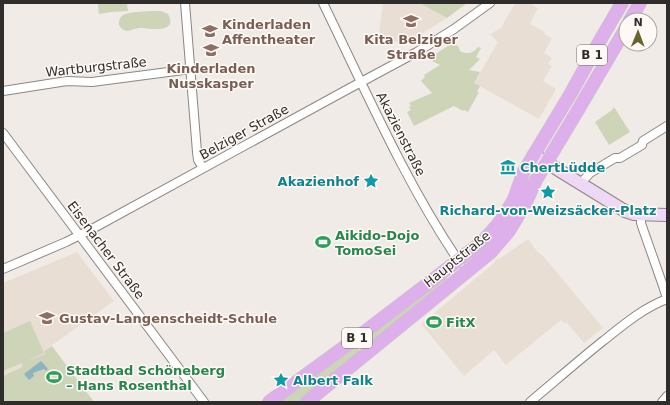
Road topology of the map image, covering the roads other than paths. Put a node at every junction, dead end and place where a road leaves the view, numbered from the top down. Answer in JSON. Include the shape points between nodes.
{"nodes":[{"id":1,"x":185,"y":3,"type":"edge"},
{"id":2,"x":323,"y":3,"type":"edge"},
{"id":3,"x":490,"y":3,"type":"edge"},
{"id":4,"x":622,"y":3,"type":"edge"},
{"id":5,"x":640,"y":3,"type":"edge"},
{"id":6,"x":635,"y":12,"type":"edge"},
{"id":7,"x":618,"y":42,"type":"edge"},
{"id":8,"x":191,"y":69,"type":"junction"},
{"id":9,"x":362,"y":82,"type":"junction"},
{"id":10,"x":3,"y":91,"type":"edge"},
{"id":11,"x":667,"y":126,"type":"edge"},
{"id":12,"x":3,"y":133,"type":"edge"},
{"id":13,"x":534,"y":155,"type":"junction"},
{"id":14,"x":547,"y":163,"type":"junction"},
{"id":15,"x":203,"y":168,"type":"junction"},
{"id":16,"x":580,"y":184,"type":"junction"},
{"id":17,"x":641,"y":214,"type":"junction"},
{"id":18,"x":667,"y":215,"type":"edge"},
{"id":19,"x":80,"y":235,"type":"junction"},
{"id":20,"x":458,"y":260,"type":"junction"},
{"id":21,"x":3,"y":269,"type":"edge"},
{"id":22,"x":466,"y":272,"type":"junction"},
{"id":23,"x":667,"y":299,"type":"edge"},
{"id":24,"x":667,"y":396,"type":"edge"},
{"id":25,"x":204,"y":402,"type":"edge"},
{"id":26,"x":269,"y":402,"type":"edge"},
{"id":27,"x":307,"y":402,"type":"edge"},
{"id":28,"x":530,"y":402,"type":"edge"},
{"id":29,"x":662,"y":402,"type":"edge"}],
"edges":[{"from":1,"to":8,"type":"street"},
{"from":2,"to":9,"type":"street","name":"Akazienstraße"},
{"from":3,"to":9,"type":"street","name":"Belziger Straße","via":[[424,48]]},
{"from":4,"to":13,"type":"main road","name":"Hauptstraße","number":"B 1"},
{"from":5,"to":6,"type":"main road"},
{"from":7,"to":14,"type":"main road","name":"Hauptstraße","number":"B 1"},
{"from":8,"to":10,"type":"street","name":"Wartburgstraße","via":[[92,82],[67,81]]},
{"from":8,"to":15,"type":"street","via":[[197,152]]},
{"from":9,"to":15,"type":"street","name":"Belziger Straße"},
{"from":9,"to":20,"type":"street","name":"Akazienstraße","via":[[403,167]]},
{"from":11,"to":16,"type":"street","via":[[643,140],[642,145],[590,173]]},
{"from":12,"to":19,"type":"street","name":"Eisenacher Straße"},
{"from":13,"to":14,"type":"main road"},
{"from":13,"to":20,"type":"main road","name":"Hauptstraße","number":"B 1","via":[[524,170],[514,199],[499,223],[483,241]]},
{"from":14,"to":16,"type":"main road"},
{"from":14,"to":22,"type":"main road","name":"Hauptstraße","number":"B 1","via":[[509,231],[491,252]]},
{"from":15,"to":19,"type":"street","name":"Belziger Straße"},
{"from":16,"to":17,"type":"main road","via":[[625,211]]},
{"from":17,"to":18,"type":"main road"},
{"from":17,"to":23,"type":"street","via":[[641,223]]},
{"from":19,"to":21,"type":"street","name":"Belziger Straße"},
{"from":19,"to":25,"type":"street","name":"Eisenacher Straße"},
{"from":20,"to":22,"type":"street","name":"Akazienstraße"},
{"from":20,"to":26,"type":"main road","name":"Hauptstraße","number":"B 1"},
{"from":22,"to":27,"type":"main road","name":"Hauptstraße","number":"B 1"},
{"from":23,"to":28,"type":"street","via":[[632,318]]},
{"from":24,"to":29,"type":"street"}]}
